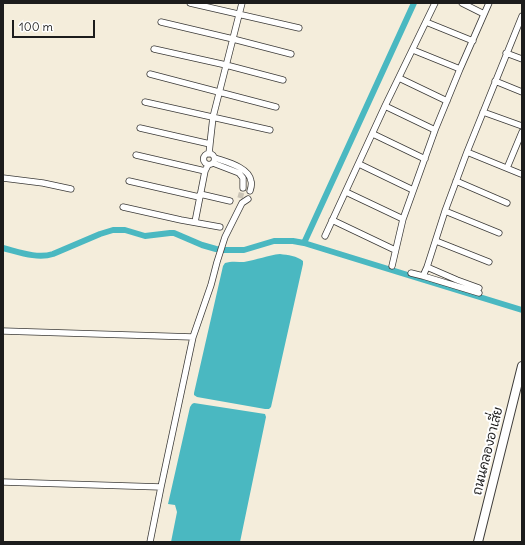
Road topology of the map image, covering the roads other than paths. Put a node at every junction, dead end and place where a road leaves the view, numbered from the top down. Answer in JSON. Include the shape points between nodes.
{"nodes":[{"id":1,"x":190,"y":3,"type":"edge"},
{"id":2,"x":242,"y":3,"type":"edge"},
{"id":3,"x":435,"y":3,"type":"edge"},
{"id":4,"x":462,"y":3,"type":"edge"},
{"id":5,"x":489,"y":3,"type":"edge"},
{"id":6,"x":239,"y":14,"type":"junction"},
{"id":7,"x":484,"y":14,"type":"junction"},
{"id":8,"x":522,"y":16,"type":"edge"},
{"id":9,"x":161,"y":22,"type":"dead end"},
{"id":10,"x":426,"y":22,"type":"junction"},
{"id":11,"x":520,"y":26,"type":"edge"},
{"id":12,"x":299,"y":28,"type":"dead end"},
{"id":13,"x":233,"y":39,"type":"junction"},
{"id":14,"x":473,"y":42,"type":"junction"},
{"id":15,"x":154,"y":50,"type":"dead end"},
{"id":16,"x":413,"y":50,"type":"junction"},
{"id":17,"x":506,"y":53,"type":"junction"},
{"id":18,"x":291,"y":54,"type":"dead end"},
{"id":19,"x":522,"y":59,"type":"edge"},
{"id":20,"x":226,"y":65,"type":"junction"},
{"id":21,"x":460,"y":69,"type":"junction"},
{"id":22,"x":150,"y":74,"type":"dead end"},
{"id":23,"x":399,"y":78,"type":"junction"},
{"id":24,"x":283,"y":80,"type":"dead end"},
{"id":25,"x":495,"y":81,"type":"junction"},
{"id":26,"x":220,"y":92,"type":"junction"},
{"id":27,"x":522,"y":92,"type":"edge"},
{"id":28,"x":447,"y":101,"type":"junction"},
{"id":29,"x":145,"y":102,"type":"dead end"},
{"id":30,"x":386,"y":106,"type":"junction"},
{"id":31,"x":276,"y":107,"type":"dead end"},
{"id":32,"x":483,"y":112,"type":"junction"},
{"id":33,"x":213,"y":117,"type":"junction"},
{"id":34,"x":522,"y":126,"type":"edge"},
{"id":35,"x":140,"y":128,"type":"dead end"},
{"id":36,"x":270,"y":130,"type":"dead end"},
{"id":37,"x":435,"y":130,"type":"junction"},
{"id":38,"x":522,"y":132,"type":"edge"},
{"id":39,"x":372,"y":134,"type":"junction"},
{"id":40,"x":210,"y":144,"type":"junction"},
{"id":41,"x":467,"y":152,"type":"junction"},
{"id":42,"x":209,"y":154,"type":"junction"},
{"id":43,"x":136,"y":155,"type":"dead end"},
{"id":44,"x":425,"y":160,"type":"junction"},
{"id":45,"x":212,"y":162,"type":"junction"},
{"id":46,"x":359,"y":164,"type":"junction"},
{"id":47,"x":507,"y":168,"type":"junction"},
{"id":48,"x":205,"y":171,"type":"junction"},
{"id":49,"x":521,"y":174,"type":"dead end"},
{"id":50,"x":3,"y":178,"type":"edge"},
{"id":51,"x":129,"y":181,"type":"dead end"},
{"id":52,"x":456,"y":181,"type":"junction"},
{"id":53,"x":243,"y":188,"type":"tunnel mouth"},
{"id":54,"x":71,"y":189,"type":"dead end"},
{"id":55,"x":414,"y":190,"type":"junction"},
{"id":56,"x":250,"y":191,"type":"tunnel mouth"},
{"id":57,"x":346,"y":192,"type":"junction"},
{"id":58,"x":200,"y":195,"type":"junction"},
{"id":59,"x":248,"y":199,"type":"tunnel mouth"},
{"id":60,"x":230,"y":201,"type":"dead end"},
{"id":61,"x":508,"y":203,"type":"dead end"},
{"id":62,"x":122,"y":207,"type":"dead end"},
{"id":63,"x":445,"y":211,"type":"junction"},
{"id":64,"x":403,"y":219,"type":"junction"},
{"id":65,"x":332,"y":220,"type":"junction"},
{"id":66,"x":194,"y":222,"type":"junction"},
{"id":67,"x":220,"y":227,"type":"dead end"},
{"id":68,"x":499,"y":233,"type":"dead end"},
{"id":69,"x":325,"y":236,"type":"dead end"},
{"id":70,"x":436,"y":241,"type":"junction"},
{"id":71,"x":395,"y":250,"type":"junction"},
{"id":72,"x":489,"y":262,"type":"dead end"},
{"id":73,"x":392,"y":266,"type":"dead end"},
{"id":74,"x":427,"y":267,"type":"junction"},
{"id":75,"x":411,"y":273,"type":"dead end"},
{"id":76,"x":423,"y":276,"type":"junction"},
{"id":77,"x":3,"y":331,"type":"edge"},
{"id":78,"x":193,"y":338,"type":"junction"},
{"id":79,"x":522,"y":366,"type":"edge"},
{"id":80,"x":3,"y":482,"type":"edge"},
{"id":81,"x":161,"y":487,"type":"junction"},
{"id":82,"x":150,"y":542,"type":"edge"},
{"id":83,"x":478,"y":542,"type":"edge"}],
"edges":[{"from":1,"to":6,"type":"street"},
{"from":2,"to":6,"type":"street"},
{"from":3,"to":10,"type":"street"},
{"from":4,"to":7,"type":"street"},
{"from":5,"to":7,"type":"street"},
{"from":6,"to":12,"type":"street"},
{"from":6,"to":13,"type":"street"},
{"from":7,"to":14,"type":"street"},
{"from":8,"to":11,"type":"street"},
{"from":9,"to":13,"type":"street"},
{"from":10,"to":14,"type":"street"},
{"from":10,"to":16,"type":"street"},
{"from":11,"to":17,"type":"street"},
{"from":13,"to":18,"type":"street"},
{"from":13,"to":20,"type":"street"},
{"from":14,"to":21,"type":"street"},
{"from":15,"to":20,"type":"street"},
{"from":16,"to":21,"type":"street"},
{"from":16,"to":23,"type":"street"},
{"from":17,"to":19,"type":"street"},
{"from":17,"to":25,"type":"street"},
{"from":20,"to":24,"type":"street"},
{"from":20,"to":26,"type":"street"},
{"from":21,"to":28,"type":"street"},
{"from":22,"to":26,"type":"street"},
{"from":23,"to":28,"type":"street"},
{"from":23,"to":30,"type":"street"},
{"from":25,"to":27,"type":"street"},
{"from":25,"to":32,"type":"street"},
{"from":26,"to":31,"type":"street"},
{"from":26,"to":33,"type":"street"},
{"from":28,"to":37,"type":"street"},
{"from":29,"to":33,"type":"street"},
{"from":30,"to":37,"type":"street"},
{"from":30,"to":39,"type":"street"},
{"from":32,"to":34,"type":"street"},
{"from":32,"to":41,"type":"street"},
{"from":33,"to":36,"type":"street"},
{"from":33,"to":40,"type":"street"},
{"from":35,"to":40,"type":"street"},
{"from":37,"to":44,"type":"street"},
{"from":38,"to":47,"type":"street"},
{"from":39,"to":44,"type":"street"},
{"from":39,"to":46,"type":"street"},
{"from":40,"to":42,"type":"street"},
{"from":41,"to":47,"type":"street"},
{"from":41,"to":52,"type":"street"},
{"from":42,"to":45,"type":"street","via":[[213,155]]},
{"from":42,"to":45,"type":"street","via":[[204,159],[205,163]]},
{"from":43,"to":48,"type":"street"},
{"from":44,"to":55,"type":"street"},
{"from":45,"to":48,"type":"street"},
{"from":45,"to":53,"type":"street","via":[[239,173],[243,178]]},
{"from":45,"to":56,"type":"street","via":[[239,167],[248,173]]},
{"from":46,"to":55,"type":"street"},
{"from":46,"to":57,"type":"street"},
{"from":47,"to":49,"type":"street"},
{"from":48,"to":58,"type":"street"},
{"from":50,"to":54,"type":"street","via":[[42,182]]},
{"from":51,"to":58,"type":"street"},
{"from":52,"to":61,"type":"street"},
{"from":52,"to":63,"type":"street"},
{"from":55,"to":64,"type":"street"},
{"from":57,"to":64,"type":"street"},
{"from":57,"to":65,"type":"street"},
{"from":58,"to":60,"type":"street"},
{"from":58,"to":66,"type":"street"},
{"from":59,"to":78,"type":"street","via":[[241,201],[225,237]]},
{"from":62,"to":66,"type":"street"},
{"from":63,"to":68,"type":"street"},
{"from":63,"to":70,"type":"street"},
{"from":64,"to":71,"type":"street"},
{"from":65,"to":69,"type":"street"},
{"from":65,"to":71,"type":"street"},
{"from":66,"to":67,"type":"street"},
{"from":70,"to":72,"type":"street"},
{"from":70,"to":74,"type":"street"},
{"from":71,"to":73,"type":"street"},
{"from":74,"to":76,"type":"street"},
{"from":74,"to":76,"type":"street","via":[[479,291]]},
{"from":75,"to":76,"type":"street"},
{"from":77,"to":78,"type":"street"},
{"from":78,"to":81,"type":"street"},
{"from":79,"to":83,"type":"street","name":"ถนนคลองอาเสี่ย"},
{"from":80,"to":81,"type":"street"},
{"from":81,"to":82,"type":"street"}]}
